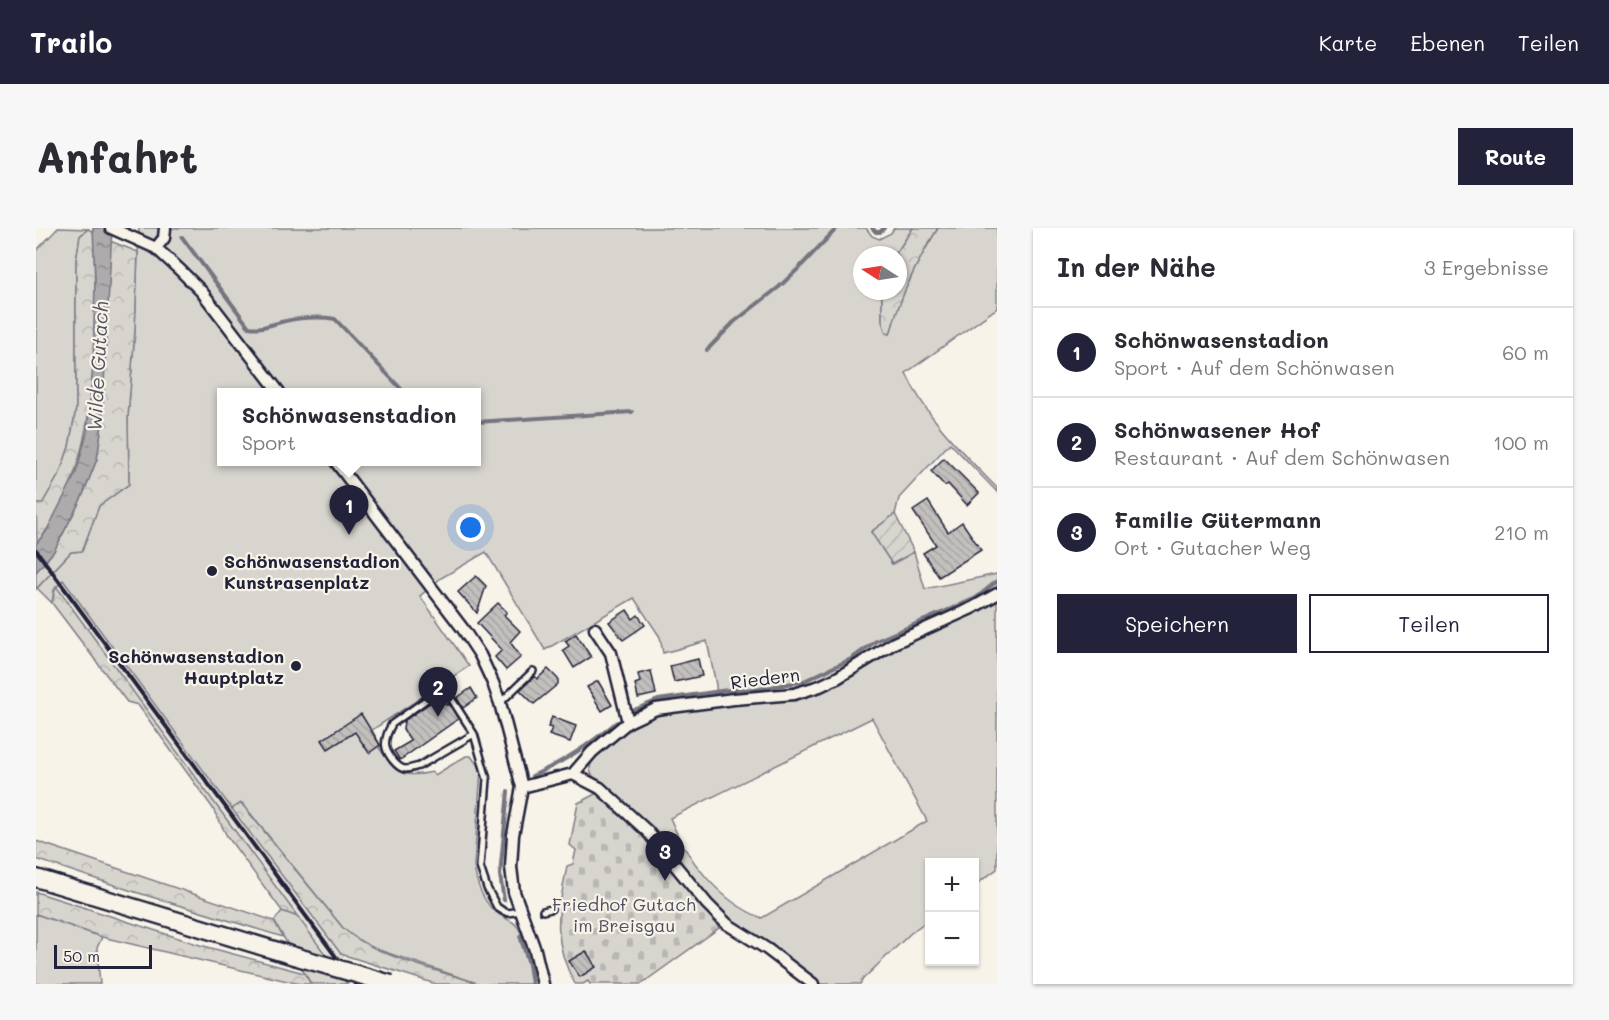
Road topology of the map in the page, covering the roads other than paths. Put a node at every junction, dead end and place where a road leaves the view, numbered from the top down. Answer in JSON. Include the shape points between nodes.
{"nodes":[{"id":1,"x":111,"y":228,"type":"edge"},
{"id":2,"x":165,"y":228,"type":"edge"},
{"id":3,"x":156,"y":248,"type":"junction"},
{"id":4,"x":275,"y":388,"type":"edge"},
{"id":5,"x":339,"y":466,"type":"edge"},
{"id":6,"x":997,"y":594,"type":"edge"},
{"id":7,"x":595,"y":629,"type":"dead end"},
{"id":8,"x":533,"y":671,"type":"dead end"},
{"id":9,"x":500,"y":703,"type":"junction"},
{"id":10,"x":628,"y":722,"type":"junction"},
{"id":11,"x":474,"y":734,"type":"junction"},
{"id":12,"x":573,"y":774,"type":"junction"},
{"id":13,"x":522,"y":787,"type":"junction"},
{"id":14,"x":36,"y":879,"type":"edge"},
{"id":15,"x":551,"y":909,"type":"dead end"},
{"id":16,"x":520,"y":911,"type":"junction"},
{"id":17,"x":543,"y":911,"type":"dead end"},
{"id":18,"x":391,"y":984,"type":"edge"},
{"id":19,"x":543,"y":984,"type":"edge"},
{"id":20,"x":813,"y":984,"type":"edge"}],
"edges":[{"from":1,"to":3,"type":"street"},
{"from":2,"to":3,"type":"street","via":[[164,238]]},
{"from":3,"to":4,"type":"street","via":[[202,292]]},
{"from":5,"to":9,"type":"street","via":[[463,629],[480,655]]},
{"from":6,"to":10,"type":"street","name":"Riedern","via":[[894,643],[820,686],[794,694],[656,709]]},
{"from":7,"to":10,"type":"street","via":[[611,653]]},
{"from":8,"to":9,"type":"lane"},
{"from":9,"to":13,"type":"street"},
{"from":10,"to":12,"type":"street","name":"Riedern"},
{"from":11,"to":11,"type":"lane","via":[[445,689],[392,724],[386,747],[395,763],[412,768]]},
{"from":11,"to":16,"type":"lane","via":[[487,779],[480,867],[497,907],[508,913]]},
{"from":12,"to":13,"type":"street"},
{"from":12,"to":20,"type":"street","via":[[600,788],[647,831],[728,924]]},
{"from":13,"to":16,"type":"street","via":[[511,867]]},
{"from":14,"to":18,"type":"highway","bridge":true},
{"from":15,"to":17,"type":"lane"},
{"from":16,"to":19,"type":"street"}]}
